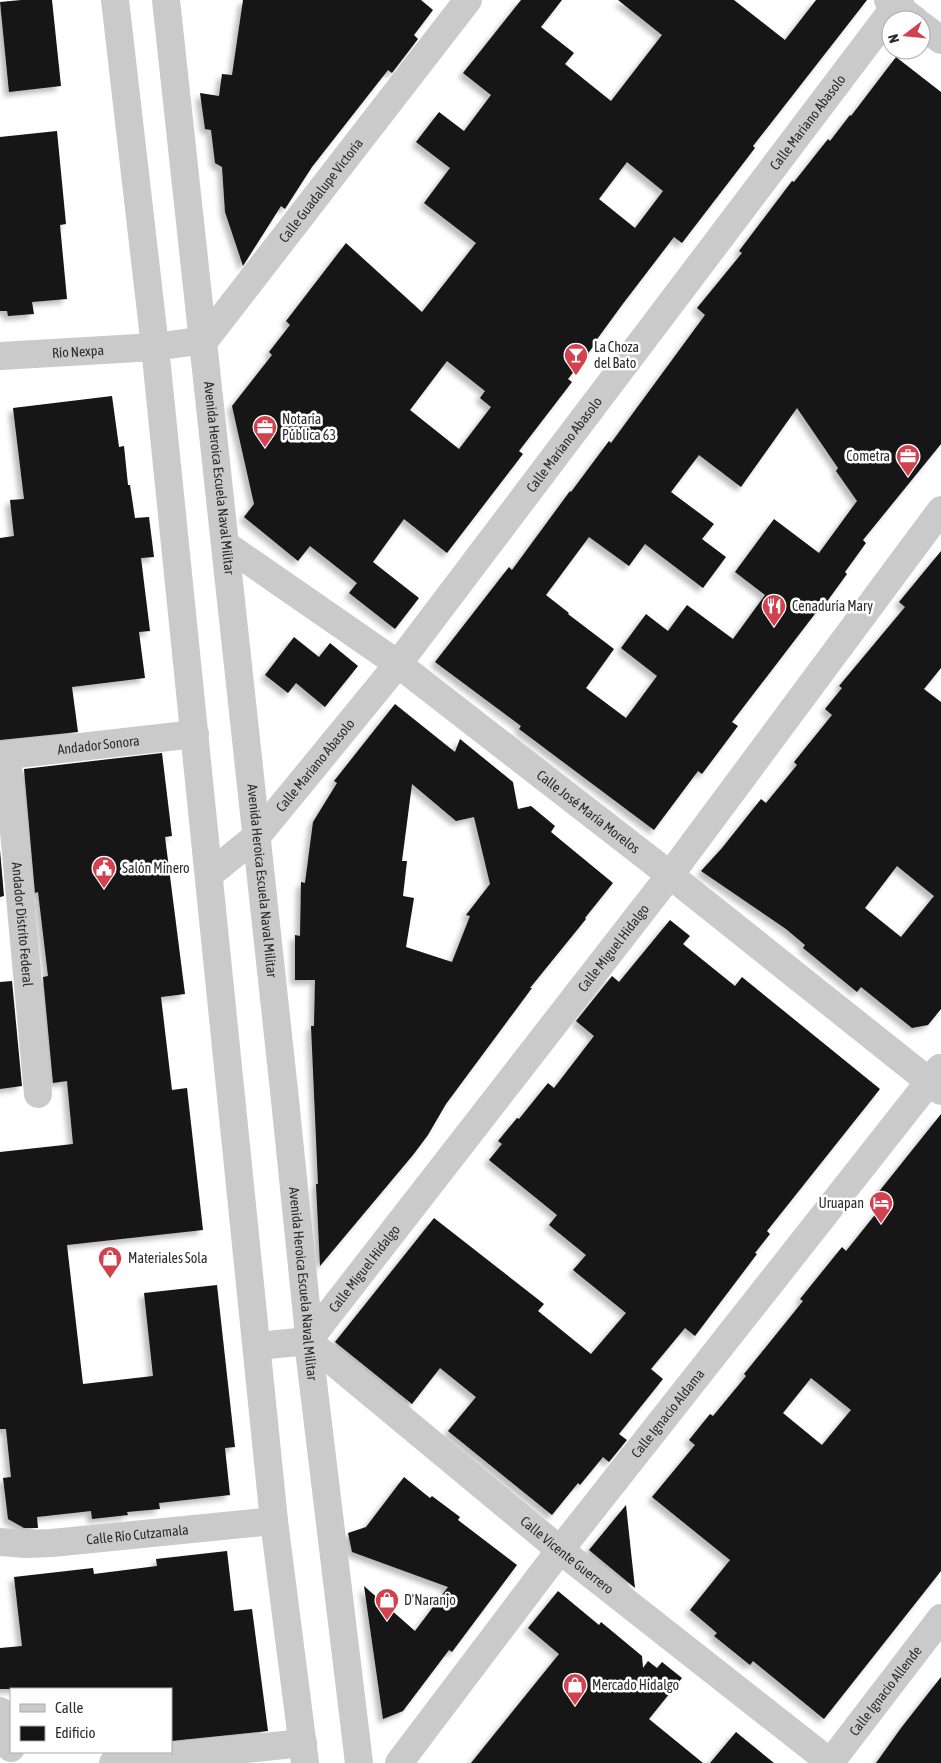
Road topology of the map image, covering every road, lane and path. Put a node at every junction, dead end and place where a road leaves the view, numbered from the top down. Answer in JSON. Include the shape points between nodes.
{"nodes":[{"id":1,"x":115,"y":0,"type":"edge"},
{"id":2,"x":166,"y":0,"type":"edge"},
{"id":3,"x":468,"y":0,"type":"edge"},
{"id":4,"x":899,"y":6,"type":"edge"},
{"id":5,"x":205,"y":340,"type":"junction"},
{"id":6,"x":155,"y":347,"type":"junction"},
{"id":7,"x":0,"y":356,"type":"edge"},
{"id":8,"x":941,"y":510,"type":"edge"},
{"id":9,"x":226,"y":545,"type":"junction"},
{"id":10,"x":398,"y":664,"type":"junction"},
{"id":11,"x":196,"y":734,"type":"junction"},
{"id":12,"x":4,"y":755,"type":"edge"},
{"id":13,"x":258,"y":835,"type":"junction"},
{"id":14,"x":210,"y":874,"type":"junction"},
{"id":15,"x":670,"y":875,"type":"junction"},
{"id":16,"x":937,"y":1080,"type":"edge"},
{"id":17,"x":38,"y":1094,"type":"dead end"},
{"id":18,"x":308,"y":1341,"type":"junction"},
{"id":19,"x":258,"y":1346,"type":"junction"},
{"id":20,"x":274,"y":1521,"type":"junction"},
{"id":21,"x":0,"y":1542,"type":"edge"},
{"id":22,"x":560,"y":1550,"type":"junction"},
{"id":23,"x":941,"y":1618,"type":"edge"},
{"id":24,"x":0,"y":1711,"type":"edge"},
{"id":25,"x":10,"y":1745,"type":"edge"},
{"id":26,"x":304,"y":1753,"type":"edge"},
{"id":27,"x":113,"y":1763,"type":"edge"},
{"id":28,"x":359,"y":1763,"type":"edge"},
{"id":29,"x":399,"y":1763,"type":"edge"},
{"id":30,"x":831,"y":1763,"type":"edge"}],
"edges":[{"from":1,"to":6,"type":"street"},
{"from":2,"to":5,"type":"street","name":"Avenida Heroica Escuela Naval Militar"},
{"from":3,"to":5,"type":"street","name":"Calle Guadalupe Victoria"},
{"from":4,"to":10,"type":"street","name":"Calle Mariano Abasolo"},
{"from":5,"to":6,"type":"street"},
{"from":5,"to":9,"type":"street","name":"Avenida Heroica Escuela Naval Militar"},
{"from":6,"to":7,"type":"street","name":"Río Nexpa"},
{"from":6,"to":11,"type":"street"},
{"from":8,"to":15,"type":"street","name":"Calle Miguel Hidalgo"},
{"from":9,"to":10,"type":"street","name":"Calle José María Morelos"},
{"from":9,"to":13,"type":"street","name":"Avenida Heroica Escuela Naval Militar"},
{"from":10,"to":13,"type":"street","name":"Calle Mariano Abasolo"},
{"from":10,"to":15,"type":"street","name":"Calle José María Morelos"},
{"from":11,"to":12,"type":"street","name":"Andador Sonora"},
{"from":11,"to":14,"type":"street"},
{"from":12,"to":17,"type":"street","name":"Andador Distrito Federal"},
{"from":13,"to":14,"type":"street","name":"Calle Mariano Abasolo"},
{"from":13,"to":18,"type":"street","name":"Avenida Heroica Escuela Naval Militar"},
{"from":14,"to":19,"type":"street"},
{"from":15,"to":16,"type":"street","name":"Calle José María Morelos"},
{"from":15,"to":18,"type":"street","name":"Calle Miguel Hidalgo"},
{"from":16,"to":22,"type":"street","name":"Calle Ignacio Aldama"},
{"from":18,"to":19,"type":"street"},
{"from":18,"to":22,"type":"street","name":"Calle Vicente Guerrero"},
{"from":18,"to":28,"type":"street","name":"Avenida Heroica Escuela Naval Militar"},
{"from":19,"to":20,"type":"street"},
{"from":20,"to":21,"type":"street","name":"Calle Río Cutzamala","via":[[52,1543]]},
{"from":20,"to":26,"type":"street"},
{"from":22,"to":29,"type":"street","name":"Calle Ignacio Aldama"},
{"from":22,"to":30,"type":"street","name":"Calle Vicente Guerrero"},
{"from":23,"to":30,"type":"street","name":"Calle Ignacio Allende"},
{"from":24,"to":25,"type":"street"},
{"from":26,"to":27,"type":"street"}]}
